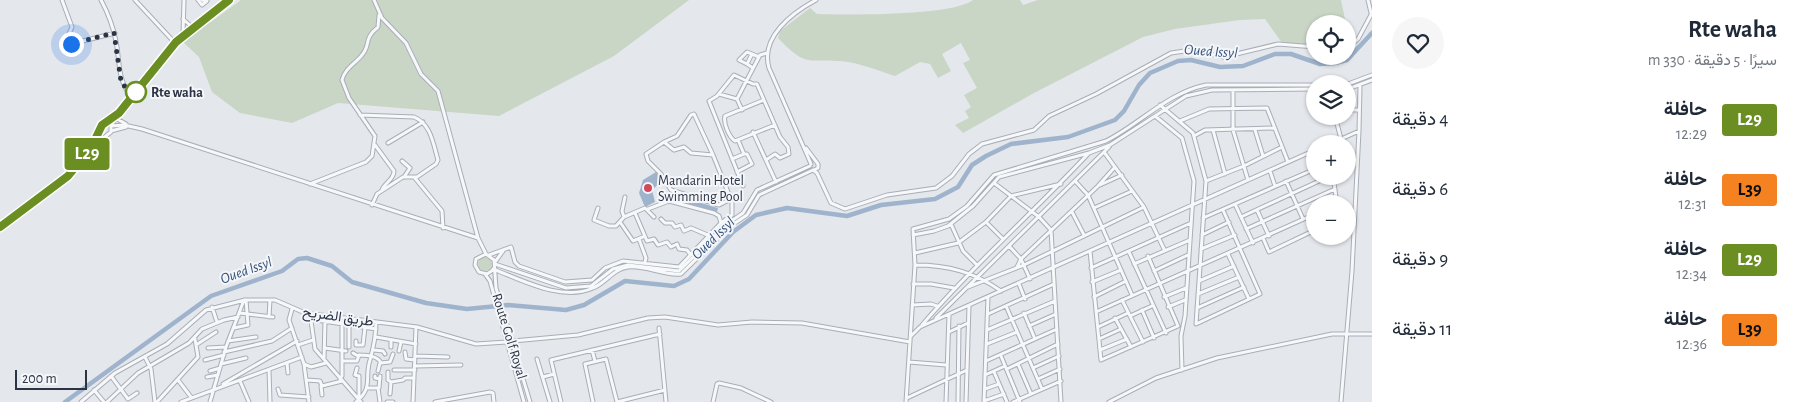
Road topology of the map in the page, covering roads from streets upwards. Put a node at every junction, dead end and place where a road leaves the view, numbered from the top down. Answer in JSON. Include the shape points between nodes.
{"nodes":[{"id":1,"x":62,"y":0,"type":"edge"},
{"id":2,"x":101,"y":0,"type":"edge"},
{"id":3,"x":135,"y":0,"type":"edge"},
{"id":4,"x":184,"y":0,"type":"edge"},
{"id":5,"x":198,"y":0,"type":"edge"},
{"id":6,"x":202,"y":0,"type":"edge"},
{"id":7,"x":229,"y":0,"type":"edge"},
{"id":8,"x":374,"y":0,"type":"edge"},
{"id":9,"x":816,"y":0,"type":"edge"},
{"id":10,"x":1368,"y":0,"type":"edge"},
{"id":11,"x":379,"y":14,"type":"junction"},
{"id":12,"x":1372,"y":14,"type":"edge"},
{"id":13,"x":183,"y":19,"type":"junction"},
{"id":14,"x":192,"y":27,"type":"junction"},
{"id":15,"x":114,"y":33,"type":"junction"},
{"id":16,"x":184,"y":34,"type":"junction"},
{"id":17,"x":1356,"y":40,"type":"edge"},
{"id":18,"x":175,"y":43,"type":"junction"},
{"id":19,"x":1306,"y":46,"type":"edge"},
{"id":20,"x":767,"y":53,"type":"junction"},
{"id":21,"x":752,"y":54,"type":"junction"},
{"id":22,"x":758,"y":57,"type":"junction"},
{"id":23,"x":747,"y":64,"type":"junction"},
{"id":24,"x":753,"y":68,"type":"junction"},
{"id":25,"x":1372,"y":75,"type":"edge"},
{"id":26,"x":1372,"y":80,"type":"edge"},
{"id":27,"x":746,"y":81,"type":"junction"},
{"id":28,"x":1356,"y":81,"type":"edge"},
{"id":29,"x":1306,"y":85,"type":"edge"},
{"id":30,"x":1360,"y":86,"type":"junction"},
{"id":31,"x":1356,"y":87,"type":"edge"},
{"id":32,"x":1306,"y":89,"type":"edge"},
{"id":33,"x":1233,"y":90,"type":"junction"},
{"id":34,"x":719,"y":94,"type":"junction"},
{"id":35,"x":132,"y":97,"type":"junction"},
{"id":36,"x":737,"y":100,"type":"junction"},
{"id":37,"x":764,"y":100,"type":"junction"},
{"id":38,"x":1160,"y":105,"type":"junction"},
{"id":39,"x":1165,"y":109,"type":"junction"},
{"id":40,"x":1233,"y":109,"type":"junction"},
{"id":41,"x":742,"y":110,"type":"junction"},
{"id":42,"x":1358,"y":110,"type":"joint"},
{"id":43,"x":119,"y":113,"type":"junction"},
{"id":44,"x":360,"y":115,"type":"junction"},
{"id":45,"x":1155,"y":116,"type":"junction"},
{"id":46,"x":724,"y":117,"type":"junction"},
{"id":47,"x":718,"y":120,"type":"junction"},
{"id":48,"x":1180,"y":121,"type":"junction"},
{"id":49,"x":423,"y":122,"type":"junction"},
{"id":50,"x":109,"y":125,"type":"junction"},
{"id":51,"x":775,"y":125,"type":"junction"},
{"id":52,"x":130,"y":126,"type":"junction"},
{"id":53,"x":1275,"y":128,"type":"junction"},
{"id":54,"x":101,"y":129,"type":"junction"},
{"id":55,"x":1213,"y":130,"type":"junction"},
{"id":56,"x":1233,"y":130,"type":"junction"},
{"id":57,"x":1255,"y":130,"type":"junction"},
{"id":58,"x":1359,"y":130,"type":"junction"},
{"id":59,"x":111,"y":132,"type":"junction"},
{"id":60,"x":753,"y":132,"type":"junction"},
{"id":61,"x":106,"y":134,"type":"junction"},
{"id":62,"x":1349,"y":135,"type":"edge"},
{"id":63,"x":1194,"y":136,"type":"junction"},
{"id":64,"x":736,"y":140,"type":"junction"},
{"id":65,"x":664,"y":142,"type":"junction"},
{"id":66,"x":388,"y":143,"type":"dead end"},
{"id":67,"x":726,"y":144,"type":"junction"},
{"id":68,"x":375,"y":145,"type":"junction"},
{"id":69,"x":1110,"y":145,"type":"junction"},
{"id":70,"x":804,"y":146,"type":"junction"},
{"id":71,"x":1282,"y":147,"type":"junction"},
{"id":72,"x":91,"y":148,"type":"junction"},
{"id":73,"x":1104,"y":152,"type":"junction"},
{"id":74,"x":1089,"y":153,"type":"junction"},
{"id":75,"x":744,"y":154,"type":"junction"},
{"id":76,"x":1306,"y":154,"type":"edge"},
{"id":77,"x":713,"y":156,"type":"junction"},
{"id":78,"x":1263,"y":156,"type":"junction"},
{"id":79,"x":732,"y":159,"type":"junction"},
{"id":80,"x":766,"y":160,"type":"junction"},
{"id":81,"x":402,"y":161,"type":"dead end"},
{"id":82,"x":817,"y":162,"type":"junction"},
{"id":83,"x":1288,"y":162,"type":"junction"},
{"id":84,"x":1244,"y":166,"type":"junction"},
{"id":85,"x":812,"y":167,"type":"junction"},
{"id":86,"x":1115,"y":167,"type":"junction"},
{"id":87,"x":818,"y":168,"type":"junction"},
{"id":88,"x":1270,"y":171,"type":"junction"},
{"id":89,"x":737,"y":172,"type":"junction"},
{"id":90,"x":818,"y":173,"type":"junction"},
{"id":91,"x":1306,"y":173,"type":"edge"},
{"id":92,"x":1225,"y":174,"type":"junction"},
{"id":93,"x":1122,"y":175,"type":"junction"},
{"id":94,"x":403,"y":177,"type":"junction"},
{"id":95,"x":414,"y":177,"type":"junction"},
{"id":96,"x":1248,"y":180,"type":"junction"},
{"id":97,"x":1075,"y":181,"type":"junction"},
{"id":98,"x":1206,"y":181,"type":"junction"},
{"id":99,"x":1286,"y":181,"type":"junction"},
{"id":100,"x":777,"y":183,"type":"junction"},
{"id":101,"x":994,"y":183,"type":"junction"},
{"id":102,"x":310,"y":184,"type":"junction"},
{"id":103,"x":1061,"y":184,"type":"junction"},
{"id":104,"x":1312,"y":185,"type":"edge"},
{"id":105,"x":1334,"y":185,"type":"edge"},
{"id":106,"x":743,"y":186,"type":"dead end"},
{"id":107,"x":1098,"y":186,"type":"junction"},
{"id":108,"x":1276,"y":186,"type":"junction"},
{"id":109,"x":1335,"y":190,"type":"junction"},
{"id":110,"x":382,"y":191,"type":"junction"},
{"id":111,"x":1132,"y":191,"type":"junction"},
{"id":112,"x":1088,"y":195,"type":"junction"},
{"id":113,"x":1291,"y":195,"type":"junction"},
{"id":114,"x":1336,"y":195,"type":"edge"},
{"id":115,"x":1010,"y":196,"type":"junction"},
{"id":116,"x":626,"y":197,"type":"dead end"},
{"id":117,"x":729,"y":200,"type":"junction"},
{"id":118,"x":1204,"y":200,"type":"junction"},
{"id":119,"x":1235,"y":204,"type":"junction"},
{"id":120,"x":372,"y":205,"type":"junction"},
{"id":121,"x":1193,"y":205,"type":"junction"},
{"id":122,"x":1297,"y":206,"type":"junction"},
{"id":123,"x":1144,"y":207,"type":"junction"},
{"id":124,"x":598,"y":208,"type":"dead end"},
{"id":125,"x":1094,"y":208,"type":"junction"},
{"id":126,"x":648,"y":210,"type":"junction"},
{"id":127,"x":1223,"y":210,"type":"junction"},
{"id":128,"x":1257,"y":210,"type":"junction"},
{"id":129,"x":1032,"y":212,"type":"junction"},
{"id":130,"x":1072,"y":212,"type":"junction"},
{"id":131,"x":635,"y":213,"type":"junction"},
{"id":132,"x":654,"y":217,"type":"dead end"},
{"id":133,"x":1039,"y":217,"type":"junction"},
{"id":134,"x":1241,"y":217,"type":"junction"},
{"id":135,"x":624,"y":218,"type":"junction"},
{"id":136,"x":1203,"y":218,"type":"junction"},
{"id":137,"x":661,"y":219,"type":"dead end"},
{"id":138,"x":1304,"y":219,"type":"joint"},
{"id":139,"x":620,"y":222,"type":"junction"},
{"id":140,"x":986,"y":222,"type":"junction"},
{"id":141,"x":1229,"y":222,"type":"junction"},
{"id":142,"x":1262,"y":222,"type":"junction"},
{"id":143,"x":721,"y":223,"type":"junction"},
{"id":144,"x":951,"y":224,"type":"junction"},
{"id":145,"x":1152,"y":224,"type":"junction"},
{"id":146,"x":1191,"y":224,"type":"junction"},
{"id":147,"x":0,"y":227,"type":"edge"},
{"id":148,"x":1102,"y":227,"type":"junction"},
{"id":149,"x":443,"y":228,"type":"junction"},
{"id":150,"x":1051,"y":230,"type":"junction"},
{"id":151,"x":1246,"y":230,"type":"junction"},
{"id":152,"x":1306,"y":234,"type":"edge"},
{"id":153,"x":914,"y":235,"type":"junction"},
{"id":154,"x":1084,"y":235,"type":"junction"},
{"id":155,"x":1202,"y":235,"type":"junction"},
{"id":156,"x":1234,"y":235,"type":"junction"},
{"id":157,"x":645,"y":236,"type":"junction"},
{"id":158,"x":710,"y":236,"type":"junction"},
{"id":159,"x":1269,"y":236,"type":"junction"},
{"id":160,"x":478,"y":238,"type":"junction"},
{"id":161,"x":1159,"y":238,"type":"junction"},
{"id":162,"x":1263,"y":238,"type":"junction"},
{"id":163,"x":639,"y":239,"type":"junction"},
{"id":164,"x":1003,"y":239,"type":"junction"},
{"id":165,"x":1190,"y":240,"type":"junction"},
{"id":166,"x":958,"y":243,"type":"junction"},
{"id":167,"x":1109,"y":243,"type":"junction"},
{"id":168,"x":1253,"y":243,"type":"junction"},
{"id":169,"x":481,"y":245,"type":"junction"},
{"id":170,"x":1009,"y":246,"type":"junction"},
{"id":171,"x":1240,"y":248,"type":"junction"},
{"id":172,"x":1201,"y":249,"type":"junction"},
{"id":173,"x":504,"y":250,"type":"junction"},
{"id":174,"x":1052,"y":250,"type":"junction"},
{"id":175,"x":1164,"y":250,"type":"junction"},
{"id":176,"x":1090,"y":251,"type":"junction"},
{"id":177,"x":1129,"y":252,"type":"junction"},
{"id":178,"x":690,"y":254,"type":"junction"},
{"id":179,"x":915,"y":254,"type":"junction"},
{"id":180,"x":1228,"y":254,"type":"junction"},
{"id":181,"x":488,"y":255,"type":"junction"},
{"id":182,"x":1188,"y":255,"type":"junction"},
{"id":183,"x":1148,"y":256,"type":"junction"},
{"id":184,"x":478,"y":257,"type":"junction"},
{"id":185,"x":653,"y":257,"type":"dead end"},
{"id":186,"x":1116,"y":257,"type":"junction"},
{"id":187,"x":1021,"y":259,"type":"junction"},
{"id":188,"x":646,"y":261,"type":"junction"},
{"id":189,"x":495,"y":263,"type":"junction"},
{"id":190,"x":976,"y":264,"type":"junction"},
{"id":191,"x":1134,"y":264,"type":"junction"},
{"id":192,"x":915,"y":265,"type":"junction"},
{"id":193,"x":1024,"y":265,"type":"junction"},
{"id":194,"x":1200,"y":266,"type":"junction"},
{"id":195,"x":1234,"y":266,"type":"junction"},
{"id":196,"x":1017,"y":267,"type":"junction"},
{"id":197,"x":1053,"y":268,"type":"junction"},
{"id":198,"x":1091,"y":268,"type":"junction"},
{"id":199,"x":493,"y":270,"type":"junction"},
{"id":200,"x":1121,"y":270,"type":"junction"},
{"id":201,"x":1154,"y":271,"type":"junction"},
{"id":202,"x":1187,"y":271,"type":"junction"},
{"id":203,"x":517,"y":272,"type":"junction"},
{"id":204,"x":969,"y":273,"type":"junction"},
{"id":205,"x":484,"y":274,"type":"junction"},
{"id":206,"x":977,"y":276,"type":"junction"},
{"id":207,"x":1239,"y":277,"type":"junction"},
{"id":208,"x":515,"y":278,"type":"junction"},
{"id":209,"x":1030,"y":279,"type":"junction"},
{"id":210,"x":987,"y":281,"type":"junction"},
{"id":211,"x":1126,"y":281,"type":"junction"},
{"id":212,"x":543,"y":282,"type":"junction"},
{"id":213,"x":1092,"y":282,"type":"junction"},
{"id":214,"x":1199,"y":282,"type":"junction"},
{"id":215,"x":1159,"y":283,"type":"junction"},
{"id":216,"x":550,"y":284,"type":"junction"},
{"id":217,"x":913,"y":284,"type":"junction"},
{"id":218,"x":1019,"y":284,"type":"junction"},
{"id":219,"x":1054,"y":284,"type":"junction"},
{"id":220,"x":541,"y":287,"type":"junction"},
{"id":221,"x":1244,"y":287,"type":"junction"},
{"id":222,"x":954,"y":288,"type":"junction"},
{"id":223,"x":966,"y":288,"type":"junction"},
{"id":224,"x":1186,"y":288,"type":"junction"},
{"id":225,"x":548,"y":290,"type":"junction"},
{"id":226,"x":1145,"y":290,"type":"junction"},
{"id":227,"x":1001,"y":292,"type":"junction"},
{"id":228,"x":1198,"y":294,"type":"junction"},
{"id":229,"x":1132,"y":295,"type":"junction"},
{"id":230,"x":988,"y":297,"type":"junction"},
{"id":231,"x":1094,"y":297,"type":"junction"},
{"id":232,"x":1164,"y":297,"type":"junction"},
{"id":233,"x":496,"y":298,"type":"junction"},
{"id":234,"x":1025,"y":298,"type":"junction"},
{"id":235,"x":1249,"y":299,"type":"junction"},
{"id":236,"x":245,"y":300,"type":"junction"},
{"id":237,"x":270,"y":300,"type":"junction"},
{"id":238,"x":1122,"y":300,"type":"junction"},
{"id":239,"x":1185,"y":300,"type":"junction"},
{"id":240,"x":1055,"y":301,"type":"junction"},
{"id":241,"x":912,"y":305,"type":"junction"},
{"id":242,"x":938,"y":306,"type":"junction"},
{"id":243,"x":969,"y":306,"type":"junction"},
{"id":244,"x":1006,"y":306,"type":"junction"},
{"id":245,"x":1152,"y":306,"type":"junction"},
{"id":246,"x":1168,"y":306,"type":"junction"},
{"id":247,"x":212,"y":307,"type":"junction"},
{"id":248,"x":1197,"y":308,"type":"junction"},
{"id":249,"x":292,"y":309,"type":"junction"},
{"id":250,"x":1142,"y":310,"type":"junction"},
{"id":251,"x":247,"y":312,"type":"junction"},
{"id":252,"x":1096,"y":312,"type":"junction"},
{"id":253,"x":240,"y":313,"type":"junction"},
{"id":254,"x":501,"y":313,"type":"junction"},
{"id":255,"x":1024,"y":313,"type":"junction"},
{"id":256,"x":310,"y":314,"type":"junction"},
{"id":257,"x":949,"y":314,"type":"junction"},
{"id":258,"x":988,"y":314,"type":"junction"},
{"id":259,"x":1056,"y":314,"type":"junction"},
{"id":260,"x":1129,"y":314,"type":"junction"},
{"id":261,"x":238,"y":317,"type":"junction"},
{"id":262,"x":1115,"y":318,"type":"junction"},
{"id":263,"x":310,"y":319,"type":"junction"},
{"id":264,"x":934,"y":320,"type":"junction"},
{"id":265,"x":1012,"y":320,"type":"junction"},
{"id":266,"x":325,"y":321,"type":"junction"},
{"id":267,"x":217,"y":322,"type":"junction"},
{"id":268,"x":376,"y":322,"type":"junction"},
{"id":269,"x":968,"y":323,"type":"junction"},
{"id":270,"x":342,"y":324,"type":"junction"},
{"id":271,"x":349,"y":325,"type":"junction"},
{"id":272,"x":959,"y":326,"type":"junction"},
{"id":273,"x":1029,"y":326,"type":"junction"},
{"id":274,"x":1098,"y":326,"type":"junction"},
{"id":275,"x":416,"y":327,"type":"junction"},
{"id":276,"x":920,"y":327,"type":"junction"},
{"id":277,"x":233,"y":328,"type":"junction"},
{"id":278,"x":292,"y":328,"type":"junction"},
{"id":279,"x":365,"y":328,"type":"junction"},
{"id":280,"x":659,"y":328,"type":"dead end"},
{"id":281,"x":376,"y":329,"type":"junction"},
{"id":282,"x":1058,"y":329,"type":"junction"},
{"id":283,"x":1121,"y":329,"type":"junction"},
{"id":284,"x":987,"y":330,"type":"junction"},
{"id":285,"x":216,"y":332,"type":"dead end"},
{"id":286,"x":1017,"y":332,"type":"junction"},
{"id":287,"x":948,"y":333,"type":"junction"},
{"id":288,"x":1166,"y":333,"type":"junction"},
{"id":289,"x":1347,"y":333,"type":"junction"},
{"id":290,"x":660,"y":334,"type":"junction"},
{"id":291,"x":1372,"y":334,"type":"edge"},
{"id":292,"x":911,"y":336,"type":"junction"},
{"id":293,"x":256,"y":337,"type":"dead end"},
{"id":294,"x":376,"y":337,"type":"junction"},
{"id":295,"x":195,"y":338,"type":"junction"},
{"id":296,"x":1154,"y":338,"type":"junction"},
{"id":297,"x":1035,"y":339,"type":"junction"},
{"id":298,"x":1099,"y":339,"type":"junction"},
{"id":299,"x":1127,"y":339,"type":"junction"},
{"id":300,"x":313,"y":340,"type":"junction"},
{"id":301,"x":391,"y":340,"type":"junction"},
{"id":302,"x":228,"y":341,"type":"junction"},
{"id":303,"x":401,"y":341,"type":"junction"},
{"id":304,"x":513,"y":341,"type":"junction"},
{"id":305,"x":507,"y":342,"type":"junction"},
{"id":306,"x":910,"y":342,"type":"junction"},
{"id":307,"x":1143,"y":342,"type":"junction"},
{"id":308,"x":297,"y":343,"type":"junction"},
{"id":309,"x":416,"y":344,"type":"junction"},
{"id":310,"x":987,"y":344,"type":"junction"},
{"id":311,"x":1058,"y":344,"type":"junction"},
{"id":312,"x":356,"y":345,"type":"dead end"},
{"id":313,"x":1023,"y":345,"type":"junction"},
{"id":314,"x":195,"y":346,"type":"junction"},
{"id":315,"x":349,"y":346,"type":"dead end"},
{"id":316,"x":226,"y":347,"type":"junction"},
{"id":317,"x":1131,"y":347,"type":"junction"},
{"id":318,"x":208,"y":348,"type":"dead end"},
{"id":319,"x":325,"y":348,"type":"junction"},
{"id":320,"x":391,"y":348,"type":"dead end"},
{"id":321,"x":340,"y":350,"type":"junction"},
{"id":322,"x":374,"y":350,"type":"junction"},
{"id":323,"x":592,"y":350,"type":"junction"},
{"id":324,"x":1100,"y":350,"type":"junction"},
{"id":325,"x":346,"y":351,"type":"dead end"},
{"id":326,"x":399,"y":351,"type":"dead end"},
{"id":327,"x":405,"y":352,"type":"dead end"},
{"id":328,"x":353,"y":353,"type":"dead end"},
{"id":329,"x":224,"y":354,"type":"junction"},
{"id":330,"x":385,"y":354,"type":"dead end"},
{"id":331,"x":393,"y":354,"type":"dead end"},
{"id":332,"x":372,"y":355,"type":"junction"},
{"id":333,"x":358,"y":356,"type":"junction"},
{"id":334,"x":1001,"y":356,"type":"junction"},
{"id":335,"x":1059,"y":356,"type":"junction"},
{"id":336,"x":145,"y":357,"type":"junction"},
{"id":337,"x":448,"y":357,"type":"dead end"},
{"id":338,"x":246,"y":358,"type":"dead end"},
{"id":339,"x":302,"y":358,"type":"junction"},
{"id":340,"x":415,"y":358,"type":"junction"},
{"id":341,"x":537,"y":359,"type":"dead end"},
{"id":342,"x":1029,"y":359,"type":"junction"},
{"id":343,"x":205,"y":360,"type":"dead end"},
{"id":344,"x":325,"y":361,"type":"junction"},
{"id":345,"x":342,"y":361,"type":"junction"},
{"id":346,"x":595,"y":361,"type":"junction"},
{"id":347,"x":986,"y":361,"type":"junction"},
{"id":348,"x":909,"y":362,"type":"junction"},
{"id":349,"x":287,"y":363,"type":"junction"},
{"id":350,"x":380,"y":363,"type":"junction"},
{"id":351,"x":221,"y":364,"type":"junction"},
{"id":352,"x":304,"y":364,"type":"junction"},
{"id":353,"x":1018,"y":364,"type":"junction"},
{"id":354,"x":150,"y":365,"type":"junction"},
{"id":355,"x":461,"y":365,"type":"dead end"},
{"id":356,"x":946,"y":365,"type":"junction"},
{"id":357,"x":220,"y":368,"type":"junction"},
{"id":358,"x":357,"y":368,"type":"dead end"},
{"id":359,"x":415,"y":368,"type":"junction"},
{"id":360,"x":1006,"y":368,"type":"junction"},
{"id":361,"x":1032,"y":368,"type":"junction"},
{"id":362,"x":1060,"y":368,"type":"junction"},
{"id":363,"x":1183,"y":369,"type":"junction"},
{"id":364,"x":269,"y":370,"type":"junction"},
{"id":365,"x":394,"y":370,"type":"dead end"},
{"id":366,"x":967,"y":370,"type":"junction"},
{"id":367,"x":210,"y":371,"type":"dead end"},
{"id":368,"x":378,"y":371,"type":"dead end"},
{"id":369,"x":388,"y":372,"type":"dead end"},
{"id":370,"x":994,"y":372,"type":"junction"},
{"id":371,"x":288,"y":373,"type":"dead end"},
{"id":372,"x":958,"y":373,"type":"junction"},
{"id":373,"x":554,"y":374,"type":"junction"},
{"id":374,"x":218,"y":375,"type":"junction"},
{"id":375,"x":985,"y":375,"type":"junction"},
{"id":376,"x":111,"y":376,"type":"junction"},
{"id":377,"x":375,"y":376,"type":"dead end"},
{"id":378,"x":207,"y":377,"type":"dead end"},
{"id":379,"x":543,"y":377,"type":"junction"},
{"id":380,"x":414,"y":378,"type":"junction"},
{"id":381,"x":946,"y":379,"type":"junction"},
{"id":382,"x":1037,"y":379,"type":"junction"},
{"id":383,"x":178,"y":380,"type":"junction"},
{"id":384,"x":240,"y":380,"type":"junction"},
{"id":385,"x":306,"y":380,"type":"junction"},
{"id":386,"x":341,"y":380,"type":"junction"},
{"id":387,"x":1061,"y":381,"type":"junction"},
{"id":388,"x":392,"y":382,"type":"junction"},
{"id":389,"x":999,"y":384,"type":"junction"},
{"id":390,"x":321,"y":385,"type":"junction"},
{"id":391,"x":327,"y":385,"type":"junction"},
{"id":392,"x":221,"y":386,"type":"junction"},
{"id":393,"x":368,"y":388,"type":"junction"},
{"id":394,"x":378,"y":388,"type":"junction"},
{"id":395,"x":121,"y":389,"type":"junction"},
{"id":396,"x":213,"y":389,"type":"junction"},
{"id":397,"x":278,"y":389,"type":"dead end"},
{"id":398,"x":985,"y":389,"type":"junction"},
{"id":399,"x":1042,"y":389,"type":"junction"},
{"id":400,"x":94,"y":390,"type":"junction"},
{"id":401,"x":327,"y":390,"type":"dead end"},
{"id":402,"x":665,"y":390,"type":"junction"},
{"id":403,"x":137,"y":393,"type":"dead end"},
{"id":404,"x":390,"y":394,"type":"dead end"},
{"id":405,"x":1004,"y":394,"type":"junction"},
{"id":406,"x":1032,"y":394,"type":"junction"},
{"id":407,"x":322,"y":395,"type":"dead end"},
{"id":408,"x":191,"y":397,"type":"junction"},
{"id":409,"x":309,"y":397,"type":"junction"},
{"id":410,"x":460,"y":397,"type":"junction"},
{"id":411,"x":632,"y":400,"type":"edge"},
{"id":412,"x":906,"y":400,"type":"edge"},
{"id":413,"x":158,"y":401,"type":"edge"},
{"id":414,"x":358,"y":401,"type":"edge"},
{"id":415,"x":1020,"y":401,"type":"edge"},
{"id":416,"x":81,"y":402,"type":"edge"},
{"id":417,"x":104,"y":402,"type":"edge"},
{"id":418,"x":107,"y":402,"type":"edge"},
{"id":419,"x":181,"y":402,"type":"edge"},
{"id":420,"x":210,"y":402,"type":"edge"},
{"id":421,"x":249,"y":402,"type":"edge"},
{"id":422,"x":270,"y":402,"type":"edge"},
{"id":423,"x":310,"y":402,"type":"edge"},
{"id":424,"x":380,"y":402,"type":"edge"},
{"id":425,"x":387,"y":402,"type":"edge"},
{"id":426,"x":393,"y":402,"type":"edge"},
{"id":427,"x":413,"y":402,"type":"edge"},
{"id":428,"x":435,"y":402,"type":"edge"},
{"id":429,"x":440,"y":402,"type":"edge"},
{"id":430,"x":461,"y":402,"type":"edge"},
{"id":431,"x":494,"y":402,"type":"edge"},
{"id":432,"x":524,"y":402,"type":"edge"},
{"id":433,"x":530,"y":402,"type":"edge"},
{"id":434,"x":550,"y":402,"type":"edge"},
{"id":435,"x":561,"y":402,"type":"edge"},
{"id":436,"x":593,"y":402,"type":"edge"},
{"id":437,"x":616,"y":402,"type":"edge"},
{"id":438,"x":666,"y":402,"type":"edge"},
{"id":439,"x":713,"y":402,"type":"edge"},
{"id":440,"x":771,"y":402,"type":"edge"},
{"id":441,"x":946,"y":402,"type":"edge"},
{"id":442,"x":958,"y":402,"type":"edge"},
{"id":443,"x":966,"y":402,"type":"edge"},
{"id":444,"x":984,"y":402,"type":"edge"},
{"id":445,"x":1007,"y":402,"type":"edge"},
{"id":446,"x":1013,"y":402,"type":"edge"},
{"id":447,"x":1061,"y":402,"type":"edge"},
{"id":448,"x":1109,"y":402,"type":"edge"},
{"id":449,"x":1340,"y":402,"type":"edge"}],
"edges":[{"from":1,"to":15,"type":"street","via":[[72,27],[68,34],[71,44]]},
{"from":2,"to":15,"type":"street"},
{"from":3,"to":18,"type":"street"},
{"from":4,"to":13,"type":"street"},
{"from":5,"to":6,"type":"street","via":[[202,6],[207,1]]},
{"from":7,"to":14,"type":"street"},
{"from":8,"to":11,"type":"street"},
{"from":9,"to":20,"type":"street","via":[[784,24],[773,37]]},
{"from":10,"to":12,"type":"street"},
{"from":11,"to":44,"type":"street","via":[[378,27],[368,35],[364,51],[342,77],[345,92]]},
{"from":11,"to":160,"type":"street","via":[[406,43],[421,74],[438,91]]},
{"from":12,"to":17,"type":"street"},
{"from":13,"to":14,"type":"street"},
{"from":13,"to":16,"type":"street"},
{"from":14,"to":16,"type":"street"},
{"from":15,"to":35,"type":"street","via":[[121,81]]},
{"from":16,"to":18,"type":"street"},
{"from":18,"to":35,"type":"street"},
{"from":19,"to":90,"type":"street","via":[[1278,44],[1224,57],[1192,50],[1171,53],[1049,116],[1034,130],[982,144],[969,154],[952,176],[929,191],[887,195],[846,209],[831,203]]},
{"from":20,"to":22,"type":"street"},
{"from":20,"to":70,"type":"street","via":[[770,68]]},
{"from":21,"to":22,"type":"street"},
{"from":21,"to":23,"type":"street"},
{"from":21,"to":23,"type":"street","via":[[747,52],[739,60]]},
{"from":22,"to":24,"type":"street"},
{"from":23,"to":24,"type":"street"},
{"from":24,"to":27,"type":"street"},
{"from":25,"to":28,"type":"street"},
{"from":26,"to":30,"type":"street"},
{"from":27,"to":34,"type":"street","via":[[734,75]]},
{"from":27,"to":36,"type":"street"},
{"from":27,"to":37,"type":"street","via":[[757,84]]},
{"from":29,"to":38,"type":"street","via":[[1206,86],[1189,90]]},
{"from":30,"to":31,"type":"street"},
{"from":30,"to":42,"type":"street"},
{"from":32,"to":33,"type":"street"},
{"from":33,"to":39,"type":"street","via":[[1193,94]]},
{"from":33,"to":40,"type":"street"},
{"from":34,"to":36,"type":"street"},
{"from":34,"to":47,"type":"street","via":[[710,101]]},
{"from":35,"to":43,"type":"street"},
{"from":36,"to":41,"type":"street"},
{"from":37,"to":41,"type":"street"},
{"from":37,"to":51,"type":"street"},
{"from":38,"to":39,"type":"street"},
{"from":38,"to":153,"type":"street","via":[[1123,132],[1106,140],[994,175],[967,206],[949,219],[913,229]]},
{"from":39,"to":45,"type":"street"},
{"from":39,"to":48,"type":"street"},
{"from":40,"to":48,"type":"street","via":[[1209,109]]},
{"from":40,"to":53,"type":"street","via":[[1268,108]]},
{"from":40,"to":56,"type":"street"},
{"from":41,"to":46,"type":"street"},
{"from":42,"to":58,"type":"street"},
{"from":43,"to":50,"type":"street"},
{"from":43,"to":52,"type":"street","via":[[119,121]]},
{"from":44,"to":49,"type":"street","via":[[414,117]]},
{"from":44,"to":68,"type":"street","via":[[375,136]]},
{"from":45,"to":69,"type":"street"},
{"from":45,"to":121,"type":"street","via":[[1182,138],[1194,181]]},
{"from":46,"to":47,"type":"street"},
{"from":46,"to":64,"type":"street"},
{"from":47,"to":67,"type":"street"},
{"from":48,"to":63,"type":"street"},
{"from":49,"to":66,"type":"street"},
{"from":49,"to":95,"type":"street","via":[[434,144],[438,163]]},
{"from":50,"to":52,"type":"street"},
{"from":50,"to":54,"type":"street","via":[[102,125]]},
{"from":50,"to":59,"type":"street"},
{"from":51,"to":60,"type":"street"},
{"from":51,"to":80,"type":"street","via":[[790,152],[780,158],[775,154]]},
{"from":52,"to":59,"type":"street"},
{"from":52,"to":102,"type":"street"},
{"from":53,"to":57,"type":"street"},
{"from":53,"to":71,"type":"street"},
{"from":54,"to":61,"type":"street"},
{"from":54,"to":72,"type":"street"},
{"from":55,"to":56,"type":"street"},
{"from":55,"to":63,"type":"street"},
{"from":55,"to":92,"type":"street"},
{"from":56,"to":57,"type":"street"},
{"from":56,"to":84,"type":"street"},
{"from":57,"to":78,"type":"street"},
{"from":58,"to":62,"type":"street"},
{"from":58,"to":289,"type":"street"},
{"from":59,"to":61,"type":"street"},
{"from":60,"to":64,"type":"street"},
{"from":60,"to":80,"type":"street"},
{"from":61,"to":72,"type":"street"},
{"from":63,"to":98,"type":"street"},
{"from":64,"to":67,"type":"street"},
{"from":64,"to":75,"type":"street"},
{"from":65,"to":77,"type":"street","via":[[675,150],[684,147],[691,153]]},
{"from":65,"to":77,"type":"street","via":[[677,136],[694,114]]},
{"from":65,"to":117,"type":"street","via":[[646,154],[671,190],[719,204]]},
{"from":67,"to":79,"type":"street"},
{"from":68,"to":102,"type":"street","via":[[366,162]]},
{"from":68,"to":110,"type":"street","via":[[394,171],[393,178]]},
{"from":69,"to":73,"type":"street"},
{"from":69,"to":74,"type":"street"},
{"from":70,"to":82,"type":"street"},
{"from":70,"to":85,"type":"street"},
{"from":71,"to":78,"type":"street"},
{"from":71,"to":83,"type":"street"},
{"from":72,"to":147,"type":"street","via":[[58,185]]},
{"from":73,"to":86,"type":"street"},
{"from":73,"to":97,"type":"street"},
{"from":74,"to":101,"type":"street","via":[[999,177]]},
{"from":74,"to":103,"type":"street"},
{"from":75,"to":79,"type":"street"},
{"from":75,"to":89,"type":"street","via":[[748,154],[752,165]]},
{"from":76,"to":83,"type":"street"},
{"from":77,"to":117,"type":"street"},
{"from":78,"to":84,"type":"street"},
{"from":79,"to":89,"type":"street"},
{"from":80,"to":100,"type":"street"},
{"from":81,"to":94,"type":"street","via":[[410,168]]},
{"from":82,"to":85,"type":"street"},
{"from":82,"to":87,"type":"street"},
{"from":83,"to":88,"type":"street"},
{"from":84,"to":92,"type":"street"},
{"from":84,"to":96,"type":"street"},
{"from":85,"to":87,"type":"street"},
{"from":85,"to":90,"type":"street"},
{"from":85,"to":100,"type":"street"},
{"from":86,"to":93,"type":"street"},
{"from":86,"to":107,"type":"street"},
{"from":87,"to":90,"type":"street"},
{"from":88,"to":96,"type":"street"},
{"from":88,"to":108,"type":"street"},
{"from":89,"to":106,"type":"street"},
{"from":91,"to":99,"type":"street"},
{"from":92,"to":98,"type":"street"},
{"from":93,"to":107,"type":"street"},
{"from":93,"to":111,"type":"street"},
{"from":94,"to":95,"type":"street"},
{"from":94,"to":110,"type":"street"},
{"from":95,"to":149,"type":"street","via":[[442,211]]},
{"from":96,"to":118,"type":"street"},
{"from":97,"to":112,"type":"street"},
{"from":97,"to":133,"type":"street"},
{"from":98,"to":118,"type":"street"},
{"from":99,"to":108,"type":"street"},
{"from":99,"to":113,"type":"street"},
{"from":100,"to":216,"type":"street","via":[[756,192],[743,213],[727,224],[680,271],[628,265],[613,269],[587,287],[566,288]]},
{"from":100,"to":225,"type":"street","via":[[759,195],[746,215],[729,227],[683,273],[629,267],[616,271],[590,290]]},
{"from":101,"to":115,"type":"street"},
{"from":101,"to":144,"type":"street","via":[[974,206]]},
{"from":102,"to":120,"type":"street"},
{"from":103,"to":115,"type":"street"},
{"from":103,"to":129,"type":"street"},
{"from":104,"to":113,"type":"street"},
{"from":105,"to":109,"type":"street"},
{"from":107,"to":112,"type":"street"},
{"from":108,"to":119,"type":"street"},
{"from":109,"to":114,"type":"street"},
{"from":109,"to":122,"type":"street"},
{"from":110,"to":120,"type":"street"},
{"from":111,"to":123,"type":"street"},
{"from":111,"to":125,"type":"street"},
{"from":112,"to":125,"type":"street"},
{"from":112,"to":130,"type":"street"},
{"from":113,"to":122,"type":"street"},
{"from":113,"to":128,"type":"street"},
{"from":115,"to":129,"type":"street"},
{"from":115,"to":140,"type":"street"},
{"from":116,"to":135,"type":"street","via":[[622,211]]},
{"from":117,"to":143,"type":"street","via":[[732,215]]},
{"from":118,"to":121,"type":"street"},
{"from":118,"to":136,"type":"street"},
{"from":119,"to":127,"type":"street"},
{"from":119,"to":134,"type":"street"},
{"from":120,"to":149,"type":"street"},
{"from":121,"to":145,"type":"street"},
{"from":121,"to":146,"type":"street"},
{"from":122,"to":138,"type":"street"},
{"from":122,"to":142,"type":"street"},
{"from":123,"to":145,"type":"street"},
{"from":123,"to":148,"type":"street"},
{"from":124,"to":139,"type":"street","via":[[594,220],[612,227]]},
{"from":125,"to":148,"type":"street"},
{"from":126,"to":131,"type":"street","via":[[645,208]]},
{"from":126,"to":132,"type":"street"},
{"from":126,"to":143,"type":"street","via":[[671,201],[714,213]]},
{"from":127,"to":136,"type":"street"},
{"from":127,"to":141,"type":"street"},
{"from":128,"to":134,"type":"street"},
{"from":128,"to":142,"type":"street"},
{"from":129,"to":133,"type":"street"},
{"from":129,"to":164,"type":"street"},
{"from":130,"to":150,"type":"street"},
{"from":130,"to":154,"type":"street"},
{"from":131,"to":135,"type":"street"},
{"from":131,"to":157,"type":"street"},
{"from":133,"to":150,"type":"street"},
{"from":133,"to":170,"type":"street"},
{"from":134,"to":151,"type":"street"},
{"from":135,"to":139,"type":"street"},
{"from":136,"to":155,"type":"street"},
{"from":137,"to":158,"type":"street","via":[[675,227],[681,225],[684,231],[691,228]]},
{"from":138,"to":159,"type":"street"},
{"from":139,"to":163,"type":"street","via":[[633,240]]},
{"from":140,"to":164,"type":"street"},
{"from":140,"to":166,"type":"street"},
{"from":141,"to":155,"type":"street"},
{"from":141,"to":156,"type":"street"},
{"from":142,"to":151,"type":"street"},
{"from":142,"to":159,"type":"street"},
{"from":143,"to":158,"type":"street"},
{"from":144,"to":153,"type":"street"},
{"from":144,"to":166,"type":"street"},
{"from":145,"to":161,"type":"street"},
{"from":145,"to":167,"type":"street"},
{"from":146,"to":161,"type":"street"},
{"from":146,"to":165,"type":"street"},
{"from":148,"to":154,"type":"street"},
{"from":148,"to":167,"type":"street"},
{"from":149,"to":160,"type":"street"},
{"from":150,"to":174,"type":"street"},
{"from":150,"to":187,"type":"street"},
{"from":151,"to":168,"type":"street"},
{"from":152,"to":162,"type":"street","via":[[1268,252]]},
{"from":153,"to":179,"type":"street"},
{"from":154,"to":174,"type":"street"},
{"from":155,"to":172,"type":"street"},
{"from":156,"to":171,"type":"street"},
{"from":156,"to":172,"type":"street"},
{"from":157,"to":163,"type":"street"},
{"from":157,"to":178,"type":"street","via":[[647,241],[654,239],[658,245],[665,242],[671,247],[677,244]]},
{"from":158,"to":178,"type":"street"},
{"from":159,"to":162,"type":"street"},
{"from":160,"to":169,"type":"street"},
{"from":161,"to":175,"type":"street"},
{"from":161,"to":177,"type":"street"},
{"from":162,"to":168,"type":"street"},
{"from":163,"to":188,"type":"street"},
{"from":164,"to":190,"type":"street"},
{"from":165,"to":175,"type":"street"},
{"from":165,"to":182,"type":"street"},
{"from":166,"to":179,"type":"street"},
{"from":166,"to":190,"type":"street"},
{"from":167,"to":176,"type":"street"},
{"from":167,"to":186,"type":"street"},
{"from":168,"to":171,"type":"street"},
{"from":169,"to":181,"type":"street"},
{"from":169,"to":184,"type":"street"},
{"from":170,"to":187,"type":"street"},
{"from":170,"to":206,"type":"street"},
{"from":171,"to":180,"type":"street"},
{"from":171,"to":235,"type":"street","via":[[1260,294]]},
{"from":172,"to":194,"type":"street"},
{"from":173,"to":181,"type":"street"},
{"from":173,"to":188,"type":"street","via":[[512,247],[519,266],[565,282],[592,280],[604,268],[616,263]]},
{"from":173,"to":189,"type":"street"},
{"from":174,"to":193,"type":"street"},
{"from":174,"to":197,"type":"street"},
{"from":175,"to":183,"type":"street"},
{"from":176,"to":197,"type":"street"},
{"from":176,"to":198,"type":"street"},
{"from":177,"to":186,"type":"street"},
{"from":177,"to":191,"type":"street"},
{"from":178,"to":188,"type":"street","via":[[678,268]]},
{"from":179,"to":192,"type":"street"},
{"from":180,"to":194,"type":"street"},
{"from":180,"to":195,"type":"street"},
{"from":181,"to":184,"type":"street"},
{"from":181,"to":189,"type":"street"},
{"from":182,"to":201,"type":"street"},
{"from":182,"to":202,"type":"street"},
{"from":183,"to":191,"type":"street"},
{"from":183,"to":201,"type":"street"},
{"from":184,"to":205,"type":"street","via":[[475,268]]},
{"from":185,"to":188,"type":"street"},
{"from":186,"to":198,"type":"street"},
{"from":186,"to":200,"type":"street"},
{"from":187,"to":193,"type":"street"},
{"from":187,"to":196,"type":"street"},
{"from":189,"to":199,"type":"street"},
{"from":189,"to":203,"type":"street"},
{"from":190,"to":204,"type":"street"},
{"from":191,"to":226,"type":"street"},
{"from":192,"to":204,"type":"street","via":[[940,265]]},
{"from":192,"to":217,"type":"street"},
{"from":193,"to":196,"type":"street"},
{"from":193,"to":209,"type":"street"},
{"from":194,"to":202,"type":"street"},
{"from":194,"to":214,"type":"street"},
{"from":195,"to":207,"type":"street"},
{"from":195,"to":214,"type":"street"},
{"from":196,"to":210,"type":"street"},
{"from":197,"to":209,"type":"street"},
{"from":197,"to":219,"type":"street"},
{"from":198,"to":213,"type":"street"},
{"from":199,"to":205,"type":"street"},
{"from":199,"to":208,"type":"street"},
{"from":199,"to":233,"type":"street","name":"Route Golf Royal"},
{"from":200,"to":211,"type":"street"},
{"from":200,"to":213,"type":"street"},
{"from":201,"to":215,"type":"street"},
{"from":202,"to":215,"type":"street"},
{"from":202,"to":224,"type":"street"},
{"from":203,"to":208,"type":"street"},
{"from":203,"to":212,"type":"street"},
{"from":204,"to":206,"type":"street"},
{"from":204,"to":222,"type":"street"},
{"from":205,"to":233,"type":"street","name":"Route Golf Royal"},
{"from":206,"to":210,"type":"street"},
{"from":206,"to":223,"type":"street"},
{"from":207,"to":221,"type":"street"},
{"from":207,"to":228,"type":"street"},
{"from":208,"to":220,"type":"street"},
{"from":209,"to":218,"type":"street"},
{"from":210,"to":223,"type":"street"},
{"from":210,"to":227,"type":"street"},
{"from":211,"to":229,"type":"street"},
{"from":211,"to":231,"type":"street"},
{"from":212,"to":216,"type":"street"},
{"from":212,"to":220,"type":"street"},
{"from":213,"to":231,"type":"street"},
{"from":214,"to":228,"type":"street"},
{"from":215,"to":226,"type":"street"},
{"from":215,"to":232,"type":"street"},
{"from":216,"to":225,"type":"street"},
{"from":217,"to":222,"type":"street"},
{"from":217,"to":241,"type":"street"},
{"from":218,"to":227,"type":"street"},
{"from":218,"to":234,"type":"street"},
{"from":219,"to":234,"type":"street"},
{"from":219,"to":240,"type":"street"},
{"from":220,"to":225,"type":"street"},
{"from":221,"to":235,"type":"street"},
{"from":221,"to":248,"type":"street"},
{"from":222,"to":242,"type":"street"},
{"from":223,"to":264,"type":"street"},
{"from":224,"to":232,"type":"street"},
{"from":224,"to":239,"type":"street"},
{"from":226,"to":229,"type":"street"},
{"from":226,"to":245,"type":"street"},
{"from":227,"to":230,"type":"street"},
{"from":228,"to":248,"type":"street"},
{"from":229,"to":238,"type":"street"},
{"from":230,"to":243,"type":"street"},
{"from":230,"to":258,"type":"street"},
{"from":231,"to":252,"type":"street"},
{"from":232,"to":246,"type":"street"},
{"from":233,"to":254,"type":"street","name":"Route Golf Royal"},
{"from":234,"to":244,"type":"street"},
{"from":235,"to":248,"type":"street","via":[[1196,324]]},
{"from":236,"to":237,"type":"street","name":"طريق الضريح"},
{"from":236,"to":247,"type":"street","name":"طريق الضريح"},
{"from":236,"to":251,"type":"street"},
{"from":236,"to":253,"type":"street"},
{"from":237,"to":249,"type":"street","name":"طريق الضريح"},
{"from":237,"to":251,"type":"street","via":[[271,316]]},
{"from":238,"to":252,"type":"street"},
{"from":238,"to":260,"type":"street"},
{"from":239,"to":246,"type":"street"},
{"from":239,"to":363,"type":"street","via":[[1181,336]]},
{"from":240,"to":255,"type":"street"},
{"from":240,"to":259,"type":"street"},
{"from":241,"to":242,"type":"street"},
{"from":241,"to":292,"type":"street"},
{"from":242,"to":276,"type":"street"},
{"from":243,"to":257,"type":"street"},
{"from":243,"to":269,"type":"street"},
{"from":244,"to":258,"type":"street"},
{"from":244,"to":265,"type":"street"},
{"from":245,"to":250,"type":"street"},
{"from":245,"to":288,"type":"street"},
{"from":246,"to":288,"type":"street","via":[[1178,326]]},
{"from":247,"to":267,"type":"street"},
{"from":247,"to":336,"type":"street","name":"طريق الضريح","via":[[167,344]]},
{"from":249,"to":256,"type":"street","name":"طريق الضريح"},
{"from":249,"to":278,"type":"street","via":[[288,318]]},
{"from":250,"to":260,"type":"street"},
{"from":250,"to":296,"type":"street"},
{"from":251,"to":253,"type":"street"},
{"from":251,"to":277,"type":"street","via":[[248,326]]},
{"from":252,"to":274,"type":"street"},
{"from":253,"to":261,"type":"street"},
{"from":254,"to":304,"type":"street","name":"Route Golf Royal"},
{"from":254,"to":305,"type":"street","name":"Route Golf Royal"},
{"from":255,"to":265,"type":"street"},
{"from":255,"to":273,"type":"street"},
{"from":256,"to":263,"type":"street"},
{"from":256,"to":268,"type":"street","name":"طريق الضريح"},
{"from":257,"to":264,"type":"street"},
{"from":257,"to":287,"type":"street"},
{"from":258,"to":284,"type":"street"},
{"from":259,"to":273,"type":"street"},
{"from":259,"to":282,"type":"street"},
{"from":260,"to":262,"type":"street"},
{"from":260,"to":307,"type":"street"},
{"from":261,"to":267,"type":"street"},
{"from":261,"to":277,"type":"street"},
{"from":262,"to":274,"type":"street"},
{"from":262,"to":283,"type":"street"},
{"from":263,"to":266,"type":"street"},
{"from":263,"to":300,"type":"street"},
{"from":264,"to":276,"type":"street"},
{"from":265,"to":284,"type":"street"},
{"from":265,"to":286,"type":"street"},
{"from":266,"to":270,"type":"street"},
{"from":266,"to":319,"type":"street"},
{"from":267,"to":295,"type":"street","via":[[202,329]]},
{"from":268,"to":275,"type":"street","name":"طريق الضريح"},
{"from":268,"to":281,"type":"street"},
{"from":269,"to":272,"type":"street"},
{"from":269,"to":366,"type":"street"},
{"from":270,"to":271,"type":"street"},
{"from":270,"to":321,"type":"street"},
{"from":271,"to":279,"type":"street"},
{"from":271,"to":315,"type":"street"},
{"from":272,"to":287,"type":"street"},
{"from":272,"to":372,"type":"street"},
{"from":273,"to":297,"type":"street"},
{"from":274,"to":298,"type":"street"},
{"from":275,"to":305,"type":"street","name":"طريق الضريح","via":[[476,344]]},
{"from":275,"to":309,"type":"street"},
{"from":276,"to":292,"type":"street"},
{"from":277,"to":302,"type":"street"},
{"from":278,"to":308,"type":"street"},
{"from":278,"to":329,"type":"street","via":[[272,341]]},
{"from":279,"to":281,"type":"street"},
{"from":279,"to":312,"type":"street","via":[[363,345]]},
{"from":280,"to":290,"type":"street"},
{"from":281,"to":294,"type":"street"},
{"from":282,"to":297,"type":"street"},
{"from":282,"to":311,"type":"street"},
{"from":283,"to":298,"type":"street"},
{"from":283,"to":299,"type":"street"},
{"from":284,"to":310,"type":"street"},
{"from":285,"to":314,"type":"street"},
{"from":286,"to":310,"type":"street"},
{"from":286,"to":313,"type":"street"},
{"from":287,"to":356,"type":"street"},
{"from":288,"to":296,"type":"street"},
{"from":289,"to":291,"type":"street"},
{"from":289,"to":363,"type":"street","via":[[1225,356]]},
{"from":289,"to":449,"type":"street"},
{"from":290,"to":323,"type":"street"},
{"from":290,"to":402,"type":"street"},
{"from":292,"to":306,"type":"street"},
{"from":293,"to":302,"type":"street"},
{"from":294,"to":301,"type":"street"},
{"from":294,"to":322,"type":"street"},
{"from":295,"to":314,"type":"street"},
{"from":295,"to":354,"type":"street"},
{"from":296,"to":307,"type":"street"},
{"from":297,"to":313,"type":"street"},
{"from":298,"to":324,"type":"street"},
{"from":299,"to":317,"type":"street"},
{"from":299,"to":324,"type":"street"},
{"from":300,"to":308,"type":"street"},
{"from":300,"to":344,"type":"street","via":[[315,350]]},
{"from":301,"to":303,"type":"street"},
{"from":301,"to":320,"type":"street"},
{"from":302,"to":316,"type":"street"},
{"from":303,"to":309,"type":"street","via":[[403,344]]},
{"from":303,"to":326,"type":"street"},
{"from":304,"to":306,"type":"street","via":[[586,333],[665,317],[718,325],[802,323]]},
{"from":304,"to":433,"type":"street","name":"Route Golf Royal"},
{"from":305,"to":432,"type":"street","name":"Route Golf Royal"},
{"from":306,"to":348,"type":"street"},
{"from":307,"to":317,"type":"street"},
{"from":308,"to":339,"type":"street"},
{"from":308,"to":392,"type":"street"},
{"from":309,"to":340,"type":"street"},
{"from":310,"to":347,"type":"street"},
{"from":311,"to":335,"type":"street"},
{"from":311,"to":342,"type":"street"},
{"from":313,"to":334,"type":"street"},
{"from":313,"to":342,"type":"street"},
{"from":314,"to":383,"type":"street","via":[[198,357]]},
{"from":316,"to":318,"type":"street"},
{"from":316,"to":329,"type":"street"},
{"from":317,"to":324,"type":"street","via":[[1101,360]]},
{"from":319,"to":321,"type":"street"},
{"from":319,"to":344,"type":"street"},
{"from":321,"to":325,"type":"street"},
{"from":321,"to":345,"type":"street"},
{"from":322,"to":330,"type":"street"},
{"from":322,"to":332,"type":"street"},
{"from":323,"to":346,"type":"street"},
{"from":323,"to":373,"type":"street","via":[[551,360]]},
{"from":327,"to":340,"type":"street","via":[[406,359]]},
{"from":328,"to":333,"type":"street"},
{"from":329,"to":343,"type":"street"},
{"from":329,"to":351,"type":"street"},
{"from":331,"to":350,"type":"street","via":[[390,362]]},
{"from":332,"to":333,"type":"street"},
{"from":332,"to":350,"type":"street"},
{"from":332,"to":393,"type":"street"},
{"from":333,"to":345,"type":"street","via":[[357,361]]},
{"from":334,"to":347,"type":"street"},
{"from":334,"to":360,"type":"street"},
{"from":335,"to":361,"type":"street"},
{"from":335,"to":362,"type":"street"},
{"from":336,"to":354,"type":"street"},
{"from":336,"to":376,"type":"street","name":"طريق الضريح"},
{"from":337,"to":340,"type":"street"},
{"from":338,"to":351,"type":"street"},
{"from":339,"to":349,"type":"street"},
{"from":339,"to":352,"type":"street"},
{"from":340,"to":359,"type":"street"},
{"from":341,"to":379,"type":"street"},
{"from":342,"to":353,"type":"street"},
{"from":342,"to":361,"type":"street"},
{"from":344,"to":352,"type":"street","via":[[311,367]]},
{"from":344,"to":386,"type":"street"},
{"from":345,"to":386,"type":"street"},
{"from":346,"to":436,"type":"street","via":[[585,364]]},
{"from":346,"to":437,"type":"street","via":[[606,359]]},
{"from":347,"to":375,"type":"street"},
{"from":348,"to":356,"type":"street"},
{"from":348,"to":412,"type":"street"},
{"from":349,"to":364,"type":"street"},
{"from":349,"to":371,"type":"street"},
{"from":350,"to":368,"type":"street"},
{"from":351,"to":357,"type":"street"},
{"from":352,"to":385,"type":"street"},
{"from":353,"to":360,"type":"street"},
{"from":353,"to":406,"type":"street"},
{"from":354,"to":395,"type":"street"},
{"from":354,"to":413,"type":"street"},
{"from":355,"to":359,"type":"street"},
{"from":356,"to":381,"type":"street"},
{"from":357,"to":367,"type":"street"},
{"from":357,"to":374,"type":"street"},
{"from":358,"to":414,"type":"street","via":[[355,375],[360,376]]},
{"from":359,"to":365,"type":"street"},
{"from":359,"to":380,"type":"street"},
{"from":360,"to":370,"type":"street"},
{"from":360,"to":415,"type":"street"},
{"from":361,"to":382,"type":"street"},
{"from":362,"to":382,"type":"street"},
{"from":362,"to":387,"type":"street"},
{"from":363,"to":448,"type":"street","via":[[1149,381]]},
{"from":364,"to":384,"type":"street"},
{"from":364,"to":422,"type":"street"},
{"from":366,"to":372,"type":"street"},
{"from":366,"to":443,"type":"street"},
{"from":369,"to":388,"type":"street","via":[[388,380]]},
{"from":370,"to":375,"type":"street"},
{"from":370,"to":389,"type":"street"},
{"from":372,"to":381,"type":"street"},
{"from":372,"to":442,"type":"street"},
{"from":373,"to":379,"type":"street"},
{"from":373,"to":435,"type":"street"},
{"from":374,"to":378,"type":"street"},
{"from":374,"to":396,"type":"street"},
{"from":375,"to":398,"type":"street"},
{"from":376,"to":395,"type":"street"},
{"from":376,"to":400,"type":"street","name":"طريق الضريح"},
{"from":377,"to":394,"type":"street","via":[[380,378]]},
{"from":379,"to":434,"type":"street"},
{"from":380,"to":388,"type":"street"},
{"from":380,"to":427,"type":"street"},
{"from":381,"to":412,"type":"street"},
{"from":381,"to":441,"type":"street"},
{"from":382,"to":399,"type":"street"},
{"from":383,"to":408,"type":"street"},
{"from":383,"to":413,"type":"street"},
{"from":384,"to":392,"type":"street"},
{"from":384,"to":421,"type":"street"},
{"from":385,"to":390,"type":"street","via":[[320,381]]},
{"from":385,"to":409,"type":"street"},
{"from":386,"to":391,"type":"street"},
{"from":386,"to":414,"type":"street"},
{"from":387,"to":399,"type":"street"},
{"from":387,"to":447,"type":"street"},
{"from":388,"to":404,"type":"street"},
{"from":389,"to":398,"type":"street"},
{"from":389,"to":405,"type":"street"},
{"from":390,"to":391,"type":"street"},
{"from":390,"to":407,"type":"street"},
{"from":391,"to":401,"type":"street"},
{"from":392,"to":396,"type":"street"},
{"from":393,"to":394,"type":"street"},
{"from":393,"to":414,"type":"street"},
{"from":394,"to":424,"type":"street"},
{"from":395,"to":403,"type":"street","via":[[128,399]]},
{"from":395,"to":418,"type":"street"},
{"from":396,"to":408,"type":"street"},
{"from":396,"to":420,"type":"street"},
{"from":397,"to":409,"type":"street","via":[[280,395]]},
{"from":398,"to":444,"type":"street"},
{"from":399,"to":406,"type":"street"},
{"from":400,"to":416,"type":"street","name":"طريق الضريح"},
{"from":400,"to":417,"type":"street"},
{"from":402,"to":411,"type":"street"},
{"from":402,"to":438,"type":"street"},
{"from":405,"to":444,"type":"street"},
{"from":405,"to":445,"type":"street"},
{"from":406,"to":415,"type":"street"},
{"from":408,"to":419,"type":"street"},
{"from":409,"to":423,"type":"street"},
{"from":410,"to":429,"type":"street"},
{"from":410,"to":430,"type":"street"},
{"from":410,"to":431,"type":"street","via":[[490,392]]},
{"from":411,"to":437,"type":"street"},
{"from":415,"to":446,"type":"street"},
{"from":425,"to":426,"type":"street"},
{"from":428,"to":429,"type":"street"},
{"from":439,"to":440,"type":"street","via":[[719,383],[741,388]]}]}
